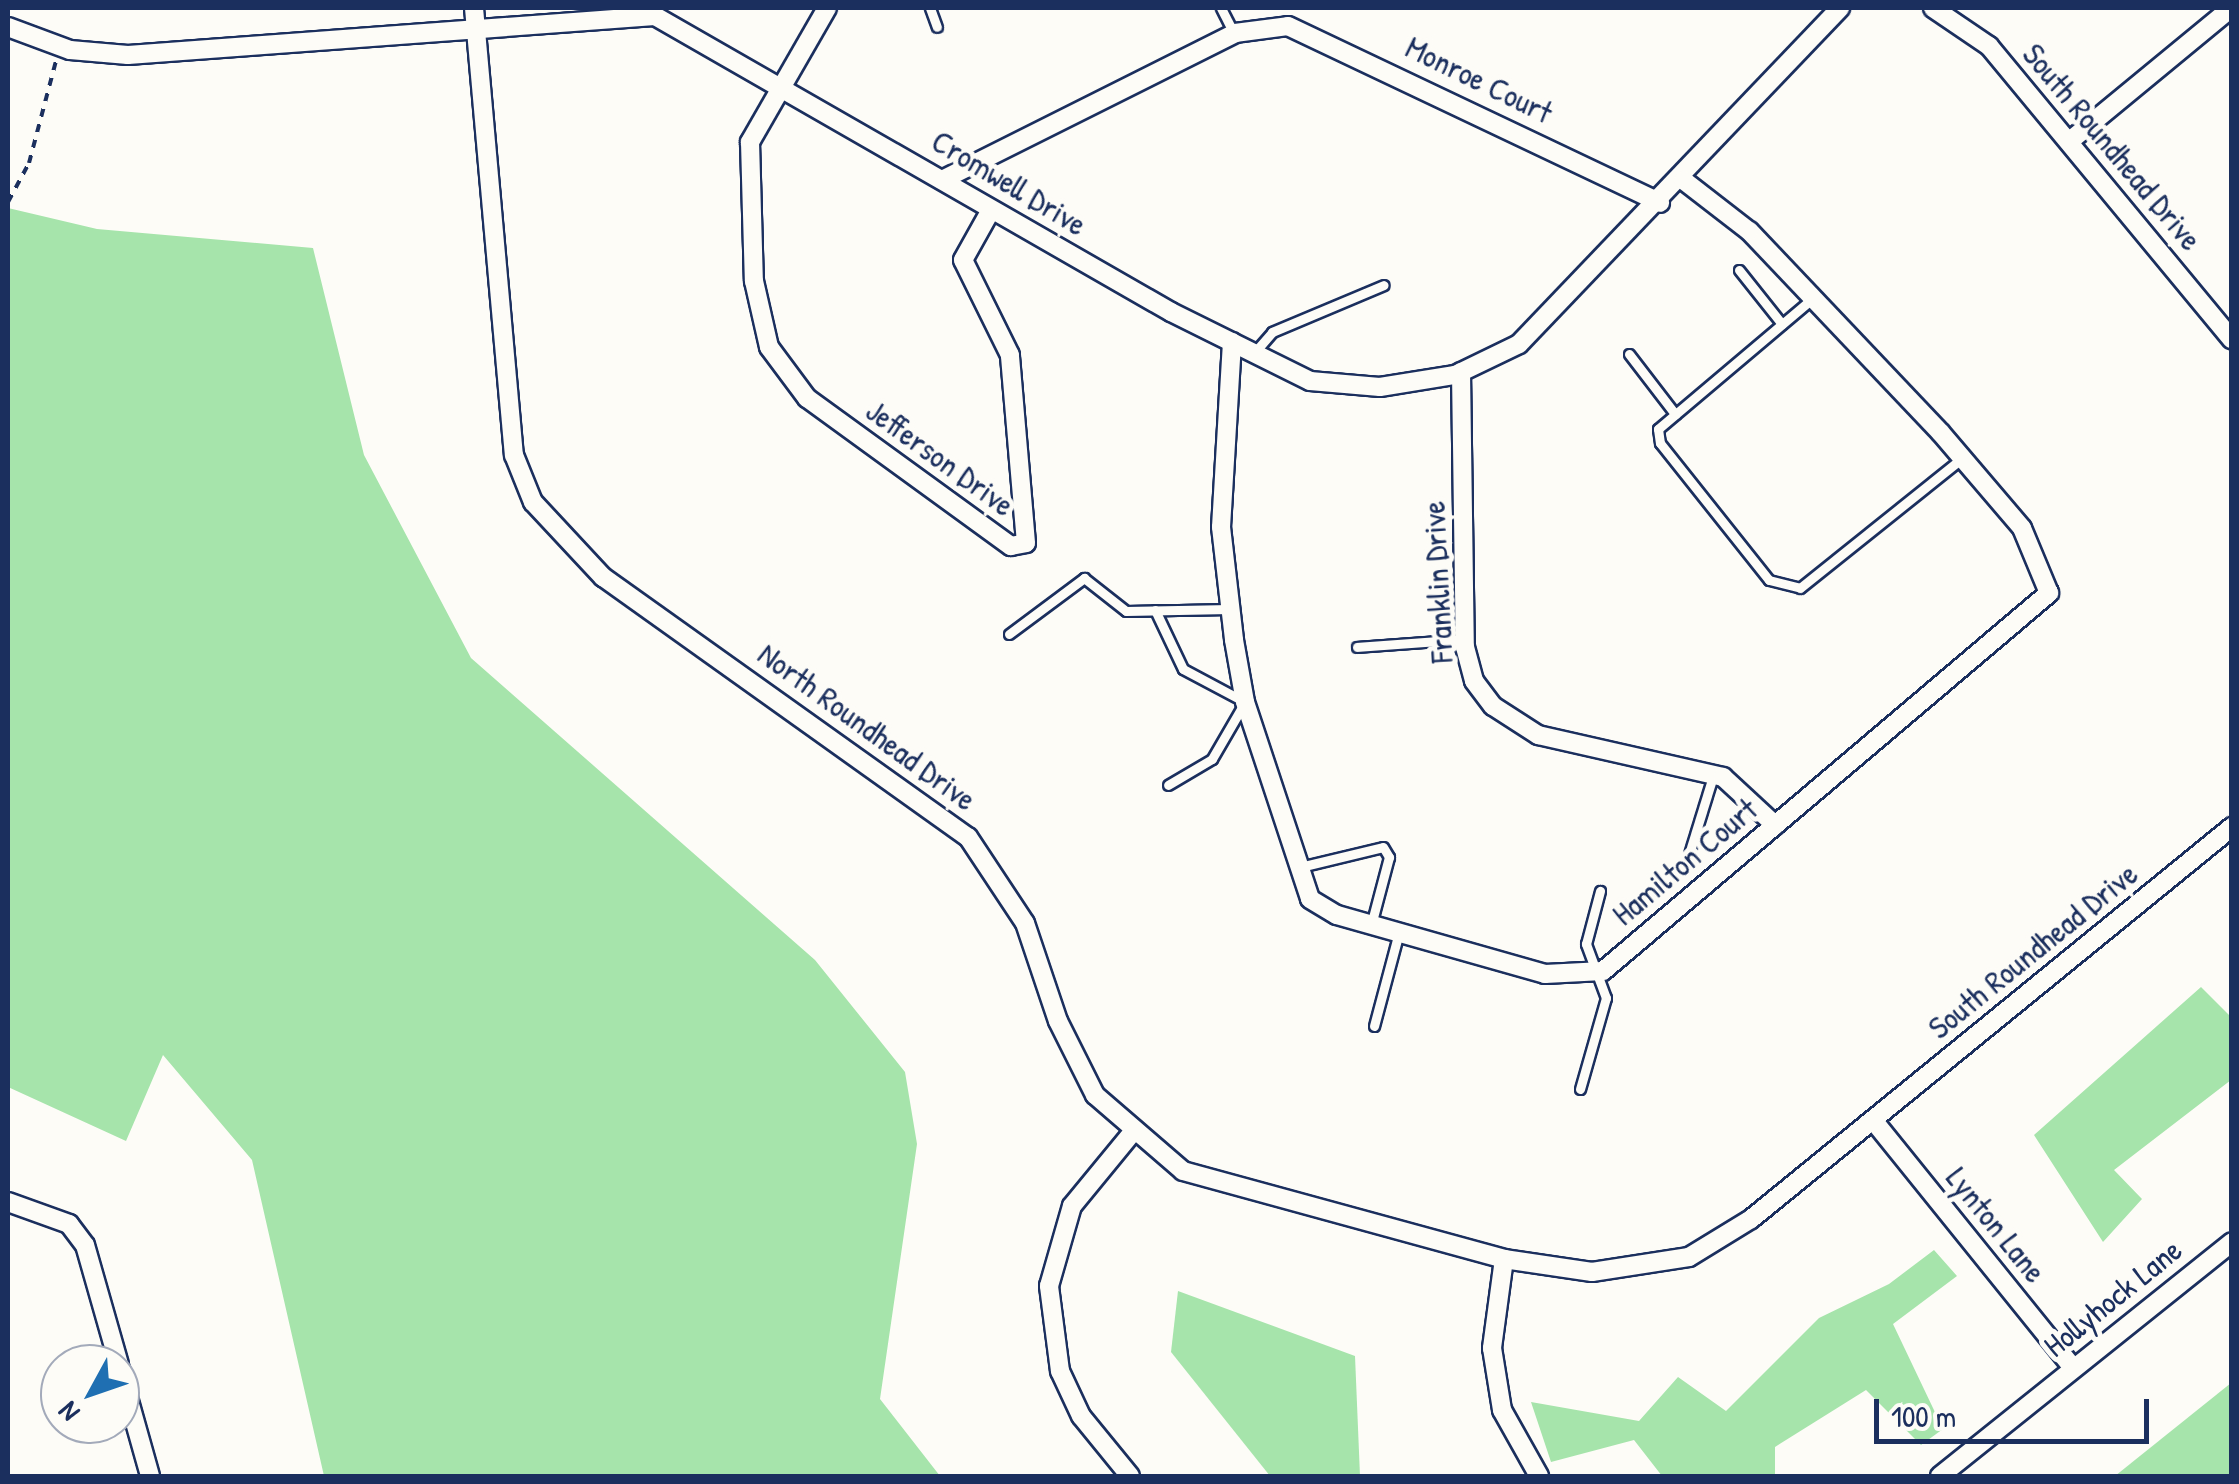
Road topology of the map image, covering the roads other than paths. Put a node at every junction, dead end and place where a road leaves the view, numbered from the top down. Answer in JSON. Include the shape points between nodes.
{"nodes":[{"id":1,"x":474,"y":8,"type":"edge"},
{"id":2,"x":827,"y":8,"type":"edge"},
{"id":3,"x":930,"y":8,"type":"edge"},
{"id":4,"x":1221,"y":8,"type":"edge"},
{"id":5,"x":1840,"y":8,"type":"edge"},
{"id":6,"x":1933,"y":8,"type":"edge"},
{"id":7,"x":2231,"y":8,"type":"edge"},
{"id":8,"x":8,"y":27,"type":"edge"},
{"id":9,"x":937,"y":27,"type":"dead end"},
{"id":10,"x":472,"y":29,"type":"junction"},
{"id":11,"x":1234,"y":34,"type":"junction"},
{"id":12,"x":781,"y":84,"type":"junction"},
{"id":13,"x":2071,"y":140,"type":"junction"},
{"id":14,"x":942,"y":180,"type":"junction"},
{"id":15,"x":1684,"y":180,"type":"junction"},
{"id":16,"x":1660,"y":203,"type":"junction"},
{"id":17,"x":991,"y":210,"type":"junction"},
{"id":18,"x":1739,"y":270,"type":"dead end"},
{"id":19,"x":1384,"y":285,"type":"dead end"},
{"id":20,"x":1812,"y":298,"type":"junction"},
{"id":21,"x":1782,"y":324,"type":"junction"},
{"id":22,"x":2232,"y":340,"type":"edge"},
{"id":23,"x":1232,"y":342,"type":"junction"},
{"id":24,"x":1254,"y":353,"type":"junction"},
{"id":25,"x":1629,"y":354,"type":"dead end"},
{"id":26,"x":1462,"y":372,"type":"junction"},
{"id":27,"x":1675,"y":414,"type":"junction"},
{"id":28,"x":1962,"y":458,"type":"junction"},
{"id":29,"x":1230,"y":609,"type":"junction"},
{"id":30,"x":1154,"y":610,"type":"junction"},
{"id":31,"x":1008,"y":634,"type":"dead end"},
{"id":32,"x":1464,"y":639,"type":"junction"},
{"id":33,"x":1357,"y":646,"type":"dead end"},
{"id":34,"x":1245,"y":702,"type":"junction"},
{"id":35,"x":1713,"y":775,"type":"junction"},
{"id":36,"x":1168,"y":786,"type":"dead end"},
{"id":37,"x":1775,"y":825,"type":"junction"},
{"id":38,"x":2232,"y":828,"type":"edge"},
{"id":39,"x":1689,"y":854,"type":"dead end"},
{"id":40,"x":1294,"y":868,"type":"junction"},
{"id":41,"x":1600,"y":891,"type":"dead end"},
{"id":42,"x":1371,"y":925,"type":"junction"},
{"id":43,"x":1398,"y":932,"type":"junction"},
{"id":44,"x":1596,"y":972,"type":"junction"},
{"id":45,"x":1374,"y":1026,"type":"dead end"},
{"id":46,"x":1580,"y":1089,"type":"dead end"},
{"id":47,"x":1873,"y":1120,"type":"junction"},
{"id":48,"x":1132,"y":1134,"type":"junction"},
{"id":49,"x":8,"y":1202,"type":"edge"},
{"id":50,"x":2232,"y":1242,"type":"edge"},
{"id":51,"x":1504,"y":1259,"type":"junction"},
{"id":52,"x":113,"y":1344,"type":"edge"},
{"id":53,"x":2073,"y":1368,"type":"junction"},
{"id":54,"x":140,"y":1441,"type":"edge"},
{"id":55,"x":150,"y":1476,"type":"edge"},
{"id":56,"x":1130,"y":1476,"type":"edge"},
{"id":57,"x":1539,"y":1476,"type":"edge"},
{"id":58,"x":1940,"y":1476,"type":"edge"}],
"edges":[{"from":1,"to":10,"type":"street"},
{"from":2,"to":12,"type":"street"},
{"from":3,"to":9,"type":"lane"},
{"from":4,"to":11,"type":"lane"},
{"from":5,"to":15,"type":"street","name":"Cromwell Drive"},
{"from":6,"to":13,"type":"street","name":"South Roundhead Drive","via":[[1989,46]]},
{"from":7,"to":13,"type":"street"},
{"from":8,"to":10,"type":"street","name":"Cromwell Drive","via":[[59,46],[128,55]]},
{"from":10,"to":12,"type":"street","name":"Cromwell Drive","via":[[655,16]]},
{"from":10,"to":48,"type":"street","name":"North Roundhead Drive","via":[[514,455],[534,502],[604,578],[968,837],[1025,924],[1085,1078]]},
{"from":11,"to":14,"type":"street","name":"Monroe Court"},
{"from":11,"to":16,"type":"street","name":"Monroe Court","via":[[1288,26],[1311,32]]},
{"from":12,"to":14,"type":"street","name":"Cromwell Drive"},
{"from":12,"to":17,"type":"street","name":"Jefferson Drive","via":[[750,142],[754,281],[769,347],[808,398],[1011,546],[1026,544],[1010,355],[963,260]]},
{"from":13,"to":22,"type":"street","name":"South Roundhead Drive"},
{"from":14,"to":17,"type":"street","name":"Cromwell Drive"},
{"from":15,"to":16,"type":"street","name":"Cromwell Drive"},
{"from":15,"to":20,"type":"street","name":"Hamilton Court","via":[[1749,232]]},
{"from":16,"to":26,"type":"street","name":"Cromwell Drive","via":[[1519,344]]},
{"from":17,"to":23,"type":"street","name":"Cromwell Drive"},
{"from":18,"to":21,"type":"lane"},
{"from":19,"to":24,"type":"lane","via":[[1272,332]]},
{"from":20,"to":21,"type":"lane"},
{"from":20,"to":28,"type":"street","name":"Hamilton Court"},
{"from":21,"to":27,"type":"lane"},
{"from":23,"to":24,"type":"street","name":"Cromwell Drive"},
{"from":23,"to":29,"type":"street","via":[[1222,527]]},
{"from":24,"to":26,"type":"street","name":"Cromwell Drive","via":[[1328,382],[1380,387]]},
{"from":25,"to":27,"type":"lane"},
{"from":26,"to":32,"type":"street","name":"Franklin Drive"},
{"from":27,"to":28,"type":"lane","via":[[1658,430],[1660,443],[1769,580],[1800,588]]},
{"from":28,"to":37,"type":"street","name":"Hamilton Court","via":[[2022,528],[2049,593]]},
{"from":29,"to":30,"type":"lane"},
{"from":29,"to":34,"type":"street"},
{"from":30,"to":31,"type":"lane","via":[[1126,611],[1084,578]]},
{"from":30,"to":34,"type":"lane","via":[[1184,669]]},
{"from":32,"to":33,"type":"lane"},
{"from":32,"to":35,"type":"street","name":"Franklin Drive","via":[[1474,681],[1494,706],[1538,736]]},
{"from":34,"to":36,"type":"lane","via":[[1212,760]]},
{"from":34,"to":40,"type":"street"},
{"from":35,"to":37,"type":"street","name":"Franklin Drive","via":[[1749,794]]},
{"from":35,"to":39,"type":"lane"},
{"from":37,"to":44,"type":"street","name":"Hamilton Court"},
{"from":38,"to":47,"type":"street","name":"South Roundhead Drive"},
{"from":40,"to":42,"type":"street","via":[[1310,899]]},
{"from":40,"to":42,"type":"lane","via":[[1383,848],[1389,857]]},
{"from":41,"to":44,"type":"lane","via":[[1586,944]]},
{"from":42,"to":43,"type":"street"},
{"from":43,"to":44,"type":"street","via":[[1546,974]]},
{"from":43,"to":45,"type":"lane"},
{"from":44,"to":46,"type":"lane","via":[[1605,1009]]},
{"from":47,"to":51,"type":"street","name":"North Roundhead Drive","via":[[1751,1219],[1688,1257],[1592,1272]]},
{"from":47,"to":53,"type":"street","name":"Lynton Lane"},
{"from":48,"to":51,"type":"street","name":"North Roundhead Drive","via":[[1183,1171]]},
{"from":48,"to":56,"type":"street","via":[[1072,1206],[1049,1286],[1060,1371],[1081,1416]]},
{"from":49,"to":52,"type":"street","via":[[68,1224],[85,1245]]},
{"from":50,"to":53,"type":"street","name":"Hollyhock Lane"},
{"from":51,"to":57,"type":"street","via":[[1492,1348],[1502,1410]]},
{"from":53,"to":58,"type":"street","name":"Hollyhock Lane"},
{"from":54,"to":55,"type":"street"}]}
